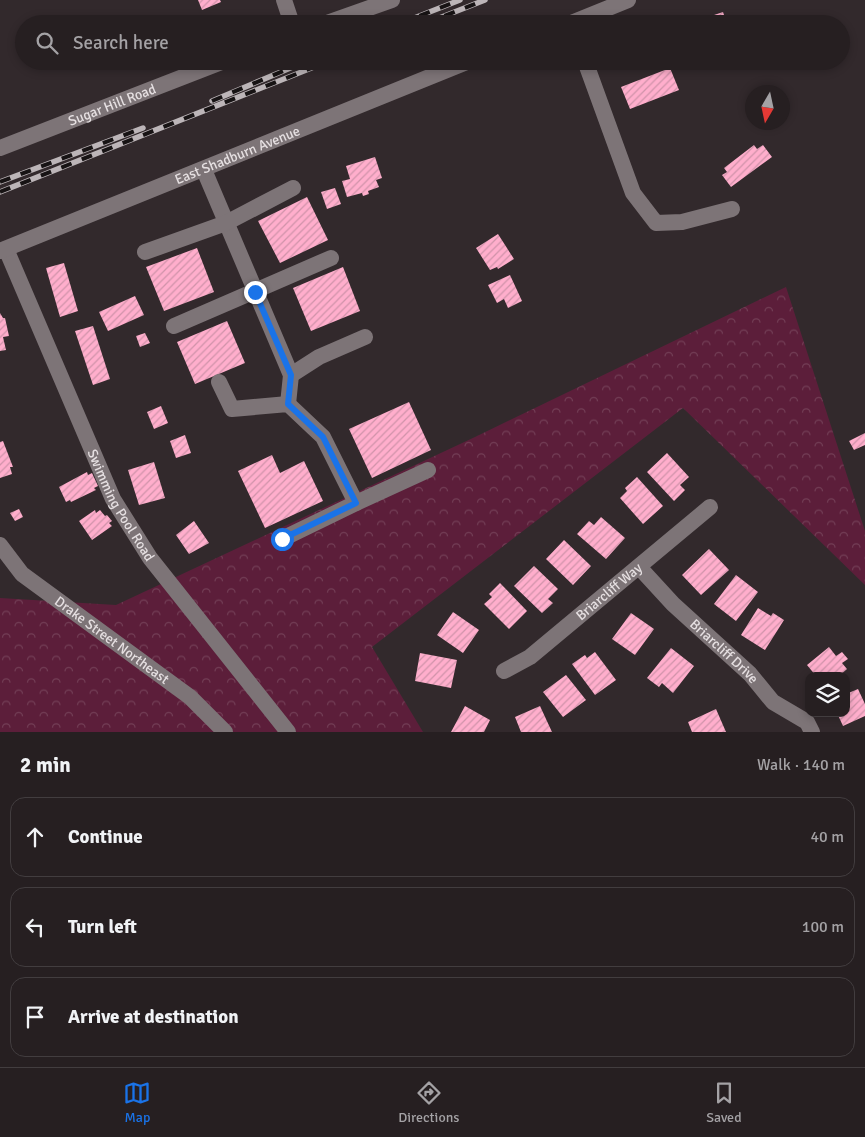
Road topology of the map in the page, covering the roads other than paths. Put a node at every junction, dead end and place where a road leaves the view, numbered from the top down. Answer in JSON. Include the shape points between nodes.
{"nodes":[{"id":1,"x":284,"y":0,"type":"edge"},
{"id":2,"x":392,"y":0,"type":"edge"},
{"id":3,"x":628,"y":0,"type":"edge"},
{"id":4,"x":289,"y":15,"type":"edge"},
{"id":5,"x":350,"y":15,"type":"edge"},
{"id":6,"x":591,"y":15,"type":"edge"},
{"id":7,"x":201,"y":70,"type":"edge"},
{"id":8,"x":448,"y":70,"type":"edge"},
{"id":9,"x":588,"y":70,"type":"edge"},
{"id":10,"x":0,"y":148,"type":"edge"},
{"id":11,"x":204,"y":170,"type":"junction"},
{"id":12,"x":293,"y":188,"type":"dead end"},
{"id":13,"x":732,"y":209,"type":"dead end"},
{"id":14,"x":226,"y":223,"type":"junction"},
{"id":15,"x":3,"y":250,"type":"edge"},
{"id":16,"x":145,"y":252,"type":"dead end"},
{"id":17,"x":331,"y":258,"type":"dead end"},
{"id":18,"x":255,"y":292,"type":"junction"},
{"id":19,"x":174,"y":326,"type":"dead end"},
{"id":20,"x":365,"y":337,"type":"dead end"},
{"id":21,"x":291,"y":375,"type":"junction"},
{"id":22,"x":219,"y":382,"type":"dead end"},
{"id":23,"x":288,"y":404,"type":"junction"},
{"id":24,"x":428,"y":470,"type":"dead end"},
{"id":25,"x":356,"y":503,"type":"junction"},
{"id":26,"x":710,"y":507,"type":"dead end"},
{"id":27,"x":282,"y":539,"type":"dead end"},
{"id":28,"x":0,"y":545,"type":"edge"},
{"id":29,"x":639,"y":567,"type":"junction"},
{"id":30,"x":504,"y":671,"type":"dead end"},
{"id":31,"x":225,"y":732,"type":"edge"},
{"id":32,"x":288,"y":732,"type":"edge"},
{"id":33,"x":812,"y":732,"type":"edge"}],
"edges":[{"from":1,"to":4,"type":"street"},
{"from":2,"to":5,"type":"street"},
{"from":3,"to":6,"type":"street"},
{"from":7,"to":10,"type":"street","name":"Sugar Hill Road"},
{"from":8,"to":11,"type":"street","name":"East Shadburn Avenue"},
{"from":9,"to":13,"type":"street","via":[[633,193],[656,223],[682,222]]},
{"from":11,"to":14,"type":"street"},
{"from":11,"to":15,"type":"street","name":"East Shadburn Avenue"},
{"from":12,"to":14,"type":"street"},
{"from":14,"to":16,"type":"street"},
{"from":14,"to":18,"type":"street"},
{"from":15,"to":32,"type":"street","name":"Swimming Pool Road","via":[[112,499],[150,558]]},
{"from":17,"to":18,"type":"street"},
{"from":18,"to":19,"type":"street"},
{"from":18,"to":21,"type":"street"},
{"from":20,"to":21,"type":"street","via":[[318,357]]},
{"from":21,"to":23,"type":"street"},
{"from":22,"to":23,"type":"street","via":[[232,409]]},
{"from":23,"to":25,"type":"street","via":[[323,437]]},
{"from":24,"to":25,"type":"street"},
{"from":25,"to":27,"type":"street"},
{"from":26,"to":29,"type":"street","name":"Briarcliff Way"},
{"from":28,"to":31,"type":"street","name":"Drake Street Northeast","via":[[22,574],[190,697]]},
{"from":29,"to":30,"type":"street","name":"Briarcliff Way","via":[[530,657]]},
{"from":29,"to":33,"type":"street","name":"Briarcliff Drive","via":[[673,604],[750,674],[773,702],[807,722]]}]}
